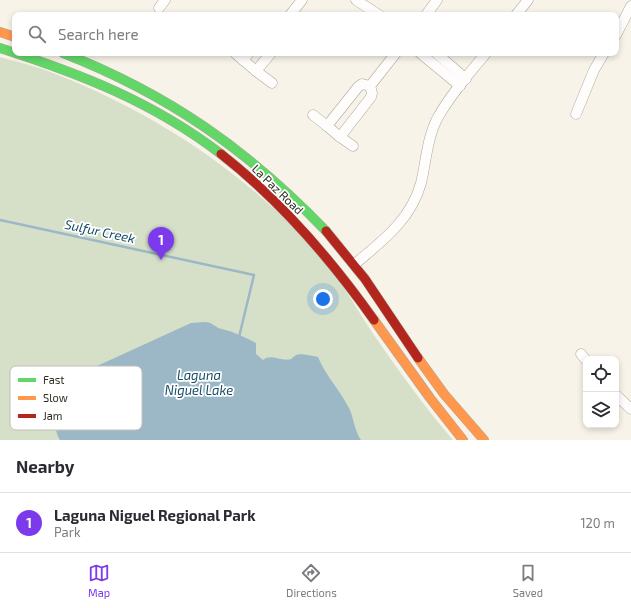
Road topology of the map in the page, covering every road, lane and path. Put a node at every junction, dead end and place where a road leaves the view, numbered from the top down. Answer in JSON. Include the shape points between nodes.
{"nodes":[{"id":1,"x":302,"y":0,"type":"edge"},
{"id":2,"x":356,"y":0,"type":"edge"},
{"id":3,"x":437,"y":0,"type":"edge"},
{"id":4,"x":528,"y":0,"type":"edge"},
{"id":5,"x":631,"y":6,"type":"edge"},
{"id":6,"x":292,"y":12,"type":"edge"},
{"id":7,"x":374,"y":12,"type":"edge"},
{"id":8,"x":428,"y":12,"type":"edge"},
{"id":9,"x":518,"y":12,"type":"edge"},
{"id":10,"x":619,"y":29,"type":"edge"},
{"id":11,"x":0,"y":32,"type":"edge"},
{"id":12,"x":12,"y":36,"type":"edge"},
{"id":13,"x":0,"y":48,"type":"edge"},
{"id":14,"x":12,"y":52,"type":"edge"},
{"id":15,"x":23,"y":56,"type":"edge"},
{"id":16,"x":70,"y":56,"type":"edge"},
{"id":17,"x":246,"y":56,"type":"edge"},
{"id":18,"x":268,"y":56,"type":"edge"},
{"id":19,"x":394,"y":56,"type":"edge"},
{"id":20,"x":424,"y":56,"type":"edge"},
{"id":21,"x":439,"y":56,"type":"edge"},
{"id":22,"x":484,"y":56,"type":"edge"},
{"id":23,"x":602,"y":56,"type":"edge"},
{"id":24,"x":256,"y":71,"type":"junction"},
{"id":25,"x":463,"y":82,"type":"junction"},
{"id":26,"x":272,"y":83,"type":"dead end"},
{"id":27,"x":370,"y":86,"type":"junction"},
{"id":28,"x":312,"y":114,"type":"dead end"},
{"id":29,"x":576,"y":114,"type":"dead end"},
{"id":30,"x":327,"y":126,"type":"junction"},
{"id":31,"x":340,"y":137,"type":"junction"},
{"id":32,"x":353,"y":146,"type":"dead end"},
{"id":33,"x":280,"y":205,"type":"junction"},
{"id":34,"x":355,"y":264,"type":"junction"},
{"id":35,"x":388,"y":341,"type":"junction"},
{"id":36,"x":619,"y":398,"type":"edge"},
{"id":37,"x":631,"y":409,"type":"edge"},
{"id":38,"x":463,"y":440,"type":"edge"},
{"id":39,"x":484,"y":440,"type":"edge"}],
"edges":[{"from":1,"to":6,"type":"street"},
{"from":2,"to":7,"type":"street"},
{"from":3,"to":8,"type":"street"},
{"from":4,"to":9,"type":"street"},
{"from":5,"to":10,"type":"street"},
{"from":11,"to":12,"type":"main road"},
{"from":13,"to":14,"type":"main road","name":"La Paz Road"},
{"from":15,"to":33,"type":"main road","name":"La Paz Road","via":[[92,80],[148,106],[204,141]]},
{"from":16,"to":34,"type":"main road","name":"La Paz Road","via":[[146,91],[230,143],[296,200]]},
{"from":17,"to":24,"type":"street"},
{"from":18,"to":24,"type":"street"},
{"from":19,"to":27,"type":"street"},
{"from":20,"to":25,"type":"street"},
{"from":21,"to":25,"type":"street"},
{"from":22,"to":25,"type":"street"},
{"from":23,"to":29,"type":"street"},
{"from":24,"to":26,"type":"street"},
{"from":25,"to":34,"type":"street","via":[[437,120],[428,146],[421,184],[408,211],[390,235]]},
{"from":27,"to":30,"type":"street","via":[[362,84],[358,87]]},
{"from":27,"to":31,"type":"street","via":[[371,97]]},
{"from":28,"to":30,"type":"street"},
{"from":30,"to":31,"type":"street"},
{"from":31,"to":32,"type":"street"},
{"from":33,"to":34,"type":"main road","via":[[292,206],[343,262]]},
{"from":33,"to":35,"type":"main road","name":"La Paz Road","via":[[335,265]]},
{"from":34,"to":35,"type":"main road","via":[[355,276],[389,330]]},
{"from":34,"to":39,"type":"main road","name":"La Paz Road","via":[[432,378]]},
{"from":35,"to":38,"type":"main road","name":"La Paz Road"},
{"from":36,"to":37,"type":"street"}]}
